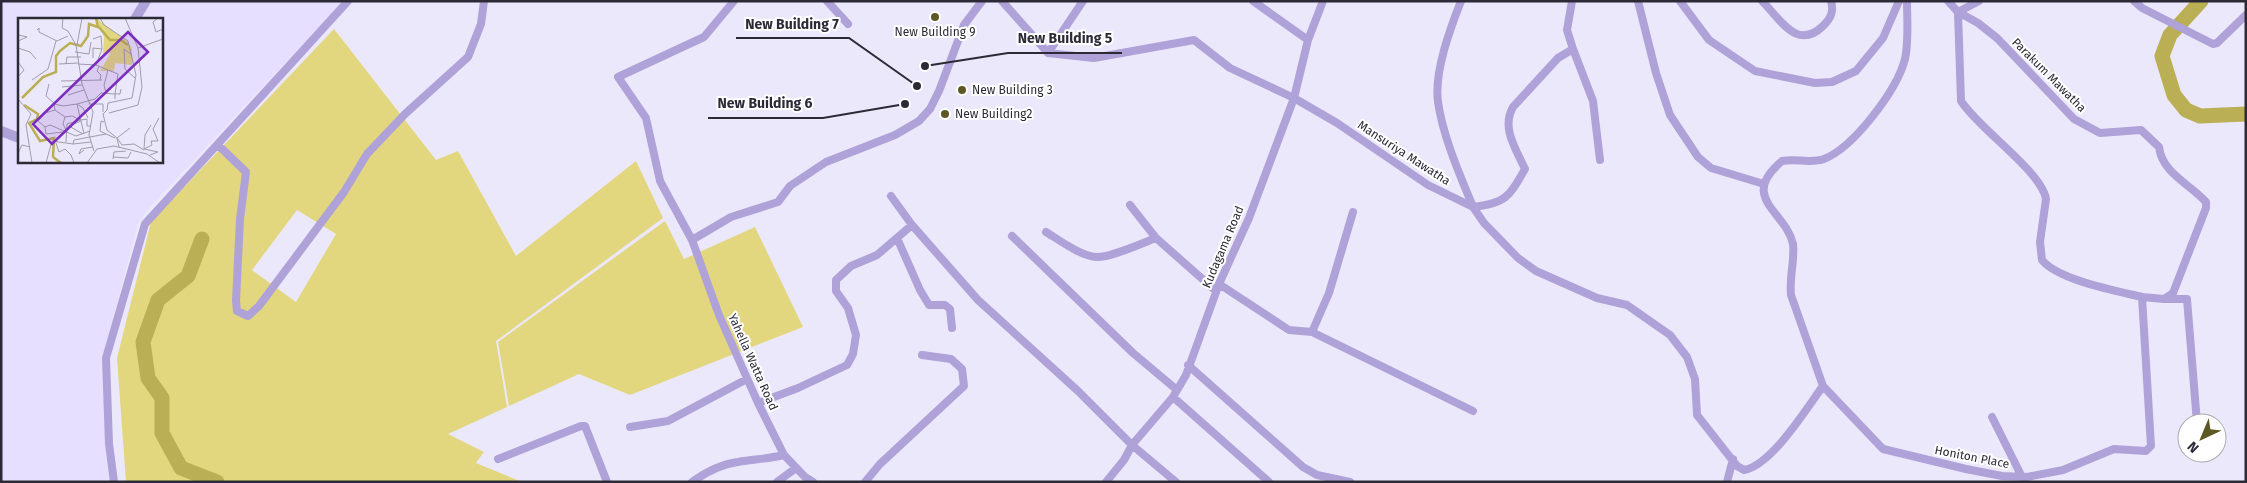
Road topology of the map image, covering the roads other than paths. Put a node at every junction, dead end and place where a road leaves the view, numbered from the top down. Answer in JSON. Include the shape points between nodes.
{"nodes":[{"id":1,"x":146,"y":1,"type":"edge"},
{"id":2,"x":348,"y":1,"type":"edge"},
{"id":3,"x":484,"y":1,"type":"edge"},
{"id":4,"x":734,"y":1,"type":"edge"},
{"id":5,"x":828,"y":1,"type":"edge"},
{"id":6,"x":982,"y":1,"type":"edge"},
{"id":7,"x":1002,"y":1,"type":"edge"},
{"id":8,"x":1084,"y":1,"type":"edge"},
{"id":9,"x":1253,"y":1,"type":"edge"},
{"id":10,"x":1323,"y":1,"type":"edge"},
{"id":11,"x":1461,"y":1,"type":"edge"},
{"id":12,"x":1572,"y":1,"type":"edge"},
{"id":13,"x":1638,"y":1,"type":"edge"},
{"id":14,"x":1680,"y":1,"type":"edge"},
{"id":15,"x":1762,"y":1,"type":"edge"},
{"id":16,"x":1831,"y":1,"type":"edge"},
{"id":17,"x":1899,"y":1,"type":"edge"},
{"id":18,"x":1907,"y":1,"type":"edge"},
{"id":19,"x":1948,"y":1,"type":"edge"},
{"id":20,"x":1978,"y":1,"type":"edge"},
{"id":21,"x":2134,"y":1,"type":"edge"},
{"id":22,"x":1958,"y":12,"type":"junction"},
{"id":23,"x":2246,"y":15,"type":"edge"},
{"id":24,"x":136,"y":18,"type":"edge"},
{"id":25,"x":848,"y":24,"type":"dead end"},
{"id":26,"x":1308,"y":40,"type":"junction"},
{"id":27,"x":1573,"y":49,"type":"junction"},
{"id":28,"x":1048,"y":53,"type":"junction"},
{"id":29,"x":1294,"y":98,"type":"junction"},
{"id":30,"x":1,"y":131,"type":"edge"},
{"id":31,"x":18,"y":138,"type":"edge"},
{"id":32,"x":218,"y":145,"type":"junction"},
{"id":33,"x":1600,"y":160,"type":"dead end"},
{"id":34,"x":1764,"y":184,"type":"junction"},
{"id":35,"x":890,"y":196,"type":"dead end"},
{"id":36,"x":1130,"y":205,"type":"dead end"},
{"id":37,"x":1473,"y":208,"type":"junction"},
{"id":38,"x":1353,"y":212,"type":"dead end"},
{"id":39,"x":912,"y":225,"type":"junction"},
{"id":40,"x":1046,"y":232,"type":"dead end"},
{"id":41,"x":1012,"y":236,"type":"dead end"},
{"id":42,"x":897,"y":238,"type":"junction"},
{"id":43,"x":1156,"y":238,"type":"junction"},
{"id":44,"x":692,"y":240,"type":"junction"},
{"id":45,"x":1217,"y":288,"type":"junction"},
{"id":46,"x":2142,"y":297,"type":"junction"},
{"id":47,"x":2164,"y":299,"type":"junction"},
{"id":48,"x":952,"y":328,"type":"dead end"},
{"id":49,"x":1312,"y":332,"type":"junction"},
{"id":50,"x":922,"y":355,"type":"dead end"},
{"id":51,"x":1188,"y":365,"type":"junction"},
{"id":52,"x":747,"y":379,"type":"junction"},
{"id":53,"x":1823,"y":386,"type":"junction"},
{"id":54,"x":1175,"y":394,"type":"junction"},
{"id":55,"x":758,"y":403,"type":"junction"},
{"id":56,"x":1473,"y":411,"type":"dead end"},
{"id":57,"x":2195,"y":413,"type":"edge"},
{"id":58,"x":1992,"y":417,"type":"dead end"},
{"id":59,"x":630,"y":427,"type":"dead end"},
{"id":60,"x":1132,"y":445,"type":"junction"},
{"id":61,"x":784,"y":455,"type":"junction"},
{"id":62,"x":498,"y":459,"type":"dead end"},
{"id":63,"x":1733,"y":459,"type":"junction"},
{"id":64,"x":796,"y":468,"type":"junction"},
{"id":65,"x":2022,"y":477,"type":"junction"},
{"id":66,"x":114,"y":482,"type":"edge"},
{"id":67,"x":607,"y":482,"type":"edge"},
{"id":68,"x":692,"y":482,"type":"edge"},
{"id":69,"x":777,"y":482,"type":"edge"},
{"id":70,"x":813,"y":482,"type":"edge"},
{"id":71,"x":864,"y":482,"type":"edge"},
{"id":72,"x":1106,"y":482,"type":"edge"},
{"id":73,"x":1176,"y":482,"type":"edge"},
{"id":74,"x":1268,"y":482,"type":"edge"},
{"id":75,"x":1350,"y":482,"type":"edge"},
{"id":76,"x":1726,"y":482,"type":"edge"}],
"edges":[{"from":1,"to":24,"type":"street"},
{"from":2,"to":32,"type":"street"},
{"from":3,"to":32,"type":"street","via":[[482,24],[468,57],[367,154],[344,192],[259,306],[248,316],[237,311],[236,301],[246,172]]},
{"from":4,"to":44,"type":"street","name":"Yahella Watta Road","via":[[704,37],[618,77],[646,118],[660,181]]},
{"from":5,"to":25,"type":"street"},
{"from":6,"to":44,"type":"street","via":[[964,25],[939,91],[919,121],[895,135],[826,162],[790,186],[778,202],[731,217]]},
{"from":7,"to":28,"type":"street"},
{"from":8,"to":28,"type":"street"},
{"from":9,"to":26,"type":"street"},
{"from":10,"to":26,"type":"street","name":"Kudagama Road"},
{"from":11,"to":37,"type":"street","name":"Mansuriya Mawatha","via":[[1438,80],[1438,102],[1452,154]]},
{"from":12,"to":27,"type":"street","via":[[1567,30]]},
{"from":13,"to":34,"type":"street","via":[[1670,115],[1698,157],[1710,168]]},
{"from":14,"to":17,"type":"street","via":[[1709,40],[1755,71],[1815,83],[1832,82],[1856,71],[1883,38]]},
{"from":15,"to":16,"type":"street","via":[[1801,37],[1822,27],[1830,18],[1833,10]]},
{"from":18,"to":34,"type":"street","via":[[1905,59],[1866,125],[1850,142],[1825,158],[1806,162],[1782,161]]},
{"from":19,"to":22,"type":"street"},
{"from":20,"to":22,"type":"street"},
{"from":21,"to":23,"type":"street","via":[[2213,44]]},
{"from":22,"to":46,"type":"street","via":[[1961,101],[2030,172],[2045,192],[2040,242],[2042,260],[2078,280]]},
{"from":22,"to":47,"type":"street","name":"Parakum Mawatha","via":[[1997,38],[2074,119],[2100,133],[2141,130],[2159,148],[2165,166],[2206,202],[2173,293]]},
{"from":26,"to":29,"type":"street","name":"Kudagama Road"},
{"from":27,"to":33,"type":"street","via":[[1593,101]]},
{"from":27,"to":37,"type":"street","via":[[1558,58],[1507,117],[1507,127],[1525,169],[1511,194],[1500,201]]},
{"from":28,"to":29,"type":"street","name":"Mansuriya Mawatha","via":[[1094,58],[1194,40],[1230,68]]},
{"from":29,"to":37,"type":"street","name":"Mansuriya Mawatha","via":[[1338,123],[1428,185]]},
{"from":29,"to":45,"type":"street","name":"Kudagama Road","via":[[1249,218]]},
{"from":30,"to":31,"type":"street"},
{"from":32,"to":66,"type":"street","via":[[145,224],[106,358],[109,444]]},
{"from":34,"to":53,"type":"street","name":"Honiton Place","via":[[1764,196],[1785,227],[1793,246],[1789,281],[1791,295]]},
{"from":35,"to":39,"type":"street"},
{"from":36,"to":43,"type":"street"},
{"from":37,"to":63,"type":"street","via":[[1518,258],[1536,271],[1597,298],[1627,305],[1670,335],[1687,358],[1695,379],[1697,416]]},
{"from":38,"to":49,"type":"street","via":[[1329,293]]},
{"from":39,"to":42,"type":"street"},
{"from":39,"to":60,"type":"street","via":[[978,300]]},
{"from":40,"to":43,"type":"street","via":[[1072,248],[1096,257]]},
{"from":41,"to":54,"type":"street"},
{"from":42,"to":48,"type":"street","via":[[929,305],[945,305],[950,309]]},
{"from":42,"to":55,"type":"street","via":[[877,255],[851,266],[836,280],[836,291],[848,308],[856,335],[847,366]]},
{"from":43,"to":45,"type":"street"},
{"from":44,"to":52,"type":"street","name":"Yahella Watta Road"},
{"from":45,"to":49,"type":"street","via":[[1290,330]]},
{"from":45,"to":51,"type":"street","name":"Kudagama Road"},
{"from":46,"to":47,"type":"street"},
{"from":46,"to":65,"type":"street","name":"Honiton Place","via":[[2151,446],[2146,451],[2114,448],[2063,470]]},
{"from":47,"to":57,"type":"street","via":[[2187,299]]},
{"from":49,"to":56,"type":"street"},
{"from":50,"to":71,"type":"street","via":[[951,359],[962,369],[964,386]]},
{"from":51,"to":54,"type":"street","name":"Kudagama Road"},
{"from":51,"to":75,"type":"street","via":[[1303,467],[1317,475]]},
{"from":52,"to":55,"type":"street","name":"Yahella Watta Road"},
{"from":52,"to":59,"type":"street","via":[[668,421]]},
{"from":53,"to":63,"type":"street","via":[[1769,455],[1744,470]]},
{"from":53,"to":65,"type":"street","name":"Honiton Place","via":[[1883,449],[1966,469]]},
{"from":54,"to":60,"type":"street","name":"Kudagama Road"},
{"from":54,"to":74,"type":"street"},
{"from":55,"to":61,"type":"street","name":"Yahella Watta Road"},
{"from":58,"to":65,"type":"street"},
{"from":60,"to":72,"type":"street","name":"Kudagama Road"},
{"from":60,"to":73,"type":"street"},
{"from":61,"to":64,"type":"street","name":"Yahella Watta Road"},
{"from":61,"to":68,"type":"street","via":[[714,468]]},
{"from":62,"to":67,"type":"street","via":[[585,426]]},
{"from":63,"to":76,"type":"street"},
{"from":64,"to":69,"type":"street"},
{"from":64,"to":70,"type":"street","name":"Yahella Watta Road"}]}
